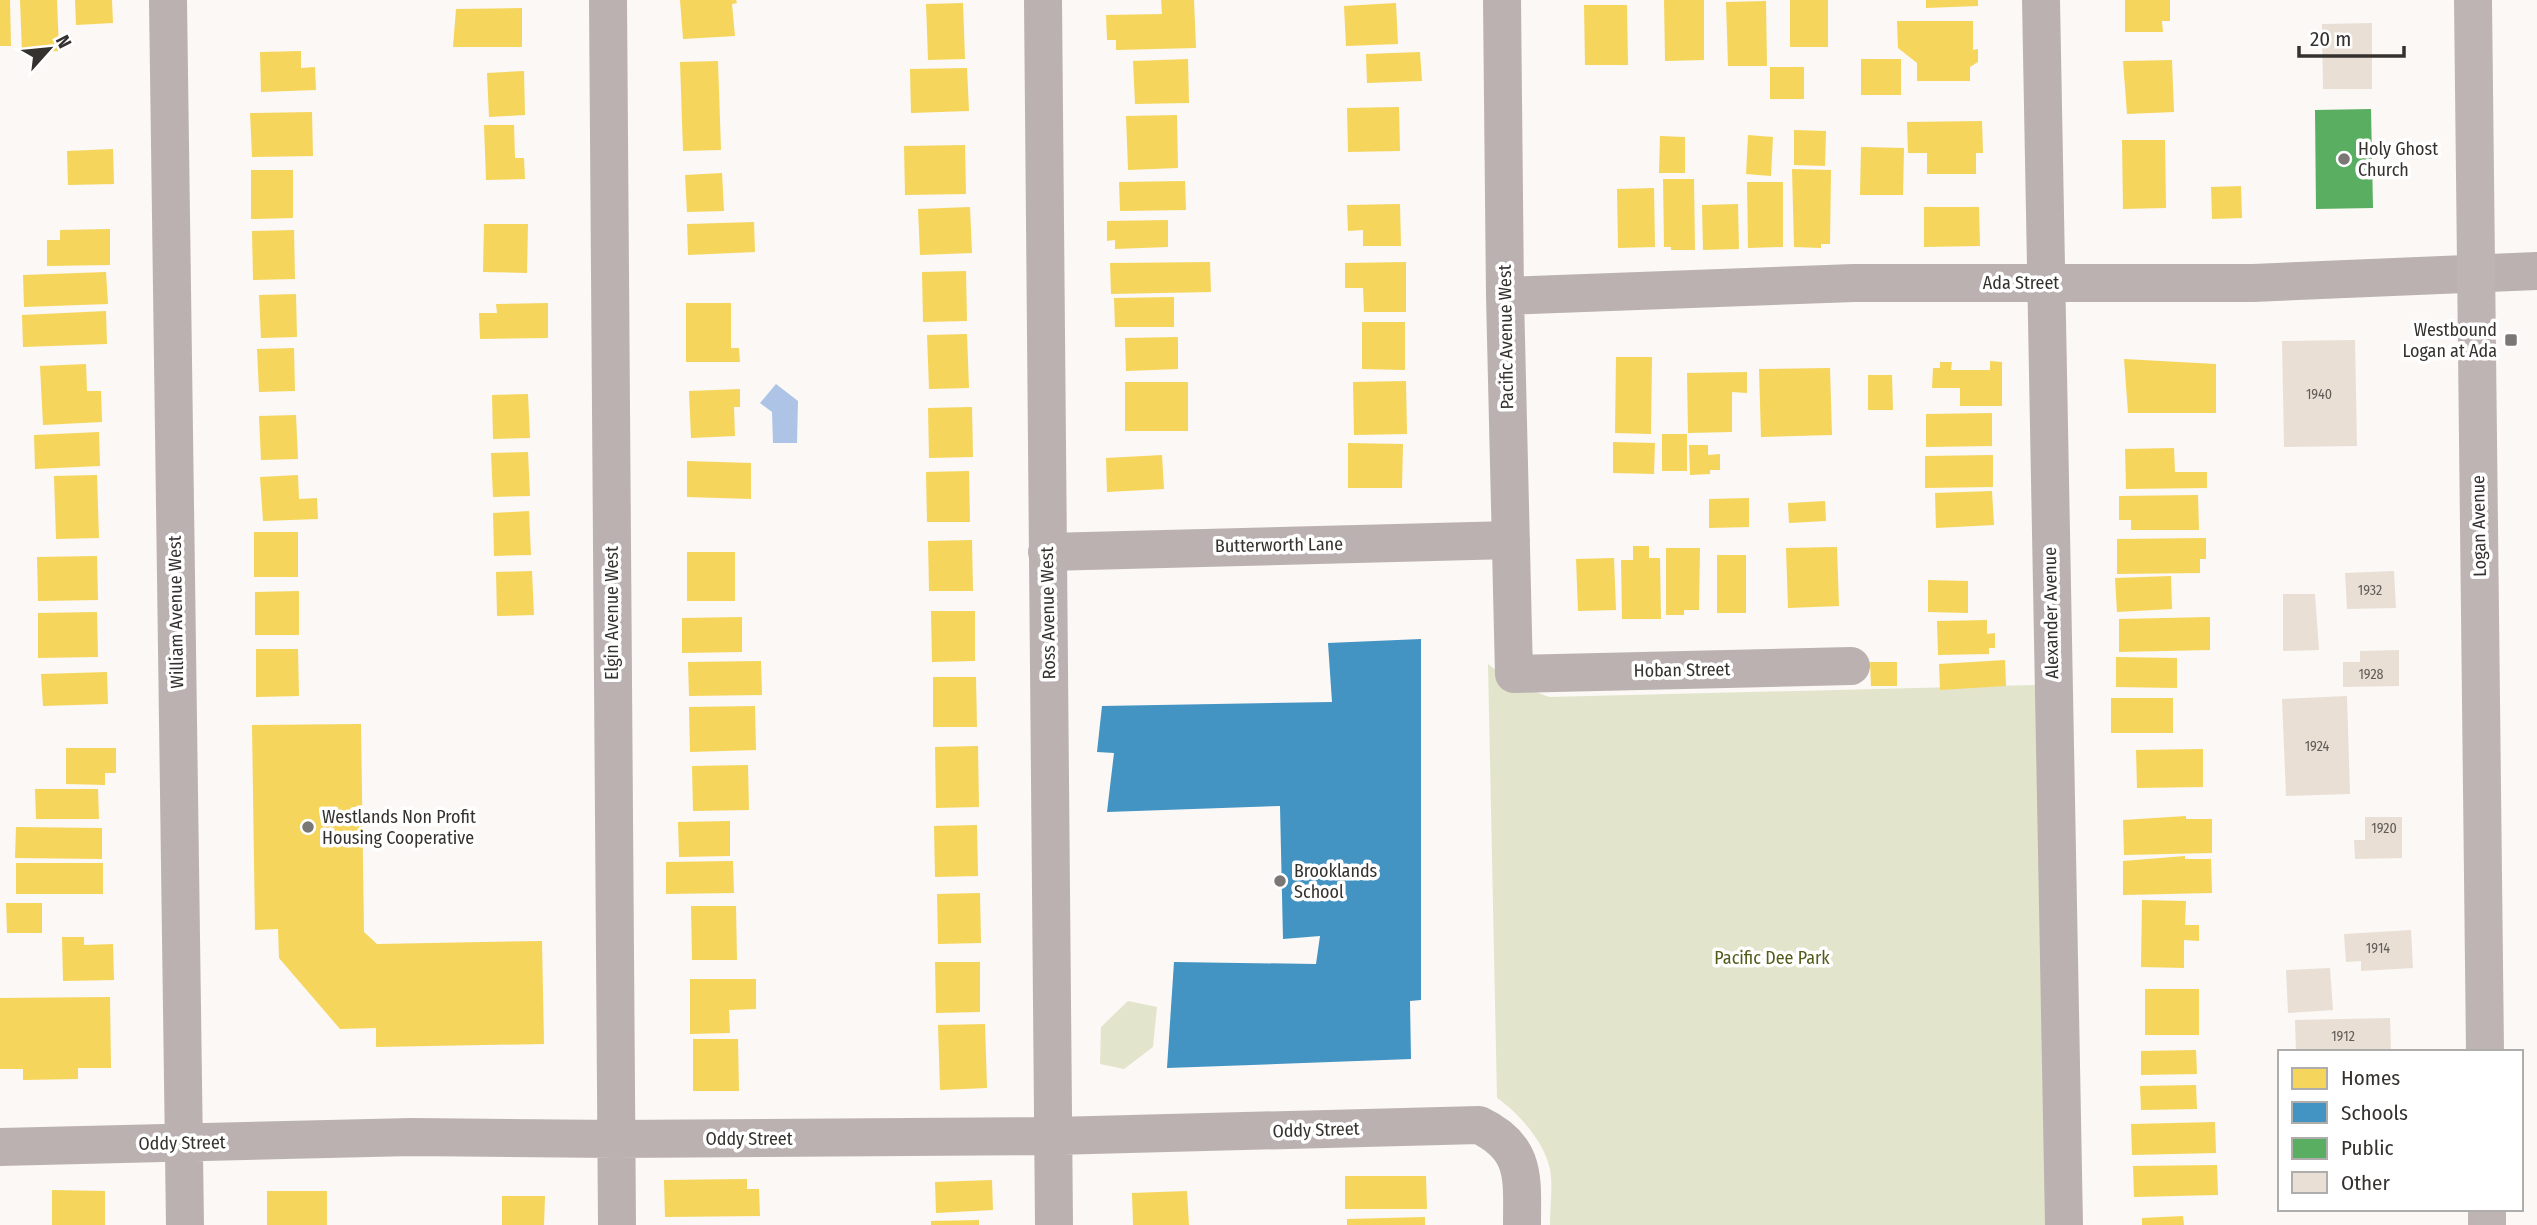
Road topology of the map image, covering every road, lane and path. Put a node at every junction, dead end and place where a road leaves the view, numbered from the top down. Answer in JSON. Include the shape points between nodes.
{"nodes":[{"id":1,"x":168,"y":0,"type":"edge"},
{"id":2,"x":608,"y":0,"type":"edge"},
{"id":3,"x":1043,"y":0,"type":"edge"},
{"id":4,"x":1502,"y":0,"type":"edge"},
{"id":5,"x":2041,"y":0,"type":"edge"},
{"id":6,"x":2473,"y":0,"type":"edge"},
{"id":7,"x":2537,"y":271,"type":"edge"},
{"id":8,"x":2476,"y":273,"type":"junction"},
{"id":9,"x":2044,"y":283,"type":"junction"},
{"id":10,"x":1505,"y":296,"type":"junction"},
{"id":11,"x":1511,"y":540,"type":"junction"},
{"id":12,"x":1047,"y":552,"type":"junction"},
{"id":13,"x":1851,"y":666,"type":"dead end"},
{"id":14,"x":1514,"y":674,"type":"joint"},
{"id":15,"x":2485,"y":1050,"type":"edge"},
{"id":16,"x":1054,"y":1136,"type":"junction"},
{"id":17,"x":616,"y":1139,"type":"junction"},
{"id":18,"x":184,"y":1142,"type":"junction"},
{"id":19,"x":0,"y":1147,"type":"edge"},
{"id":20,"x":185,"y":1225,"type":"edge"},
{"id":21,"x":617,"y":1225,"type":"edge"},
{"id":22,"x":1054,"y":1225,"type":"edge"},
{"id":23,"x":1522,"y":1225,"type":"edge"},
{"id":24,"x":2064,"y":1225,"type":"edge"}],
"edges":[{"from":1,"to":18,"type":"street","name":"William Avenue West"},
{"from":2,"to":17,"type":"street","name":"Elgin Avenue West"},
{"from":3,"to":12,"type":"street","name":"Ross Avenue West"},
{"from":4,"to":10,"type":"street","name":"Pacific Avenue West"},
{"from":5,"to":9,"type":"street","name":"Alexander Avenue"},
{"from":6,"to":8,"type":"main road","name":"Logan Avenue"},
{"from":7,"to":8,"type":"street","name":"Ada Street"},
{"from":8,"to":9,"type":"street","name":"Ada Street","via":[[2253,283]]},
{"from":8,"to":15,"type":"main road","name":"Logan Avenue"},
{"from":9,"to":10,"type":"street","name":"Ada Street","via":[[1854,283]]},
{"from":9,"to":24,"type":"street","name":"Alexander Avenue"},
{"from":10,"to":11,"type":"street","name":"Pacific Avenue West"},
{"from":11,"to":12,"type":"street","name":"Butterworth Lane"},
{"from":11,"to":14,"type":"street","name":"Pacific Avenue West"},
{"from":12,"to":16,"type":"street","name":"Ross Avenue West"},
{"from":13,"to":14,"type":"street","name":"Hoban Street"},
{"from":16,"to":17,"type":"street","name":"Oddy Street"},
{"from":16,"to":22,"type":"street","name":"Ross Avenue West"},
{"from":16,"to":23,"type":"street","name":"Oddy Street","via":[[1479,1125],[1509,1145],[1519,1163]]},
{"from":17,"to":18,"type":"street","name":"Oddy Street"},
{"from":17,"to":21,"type":"street","name":"Elgin Avenue West"},
{"from":18,"to":19,"type":"street","name":"Oddy Street"},
{"from":18,"to":20,"type":"street","name":"William Avenue West"}]}
